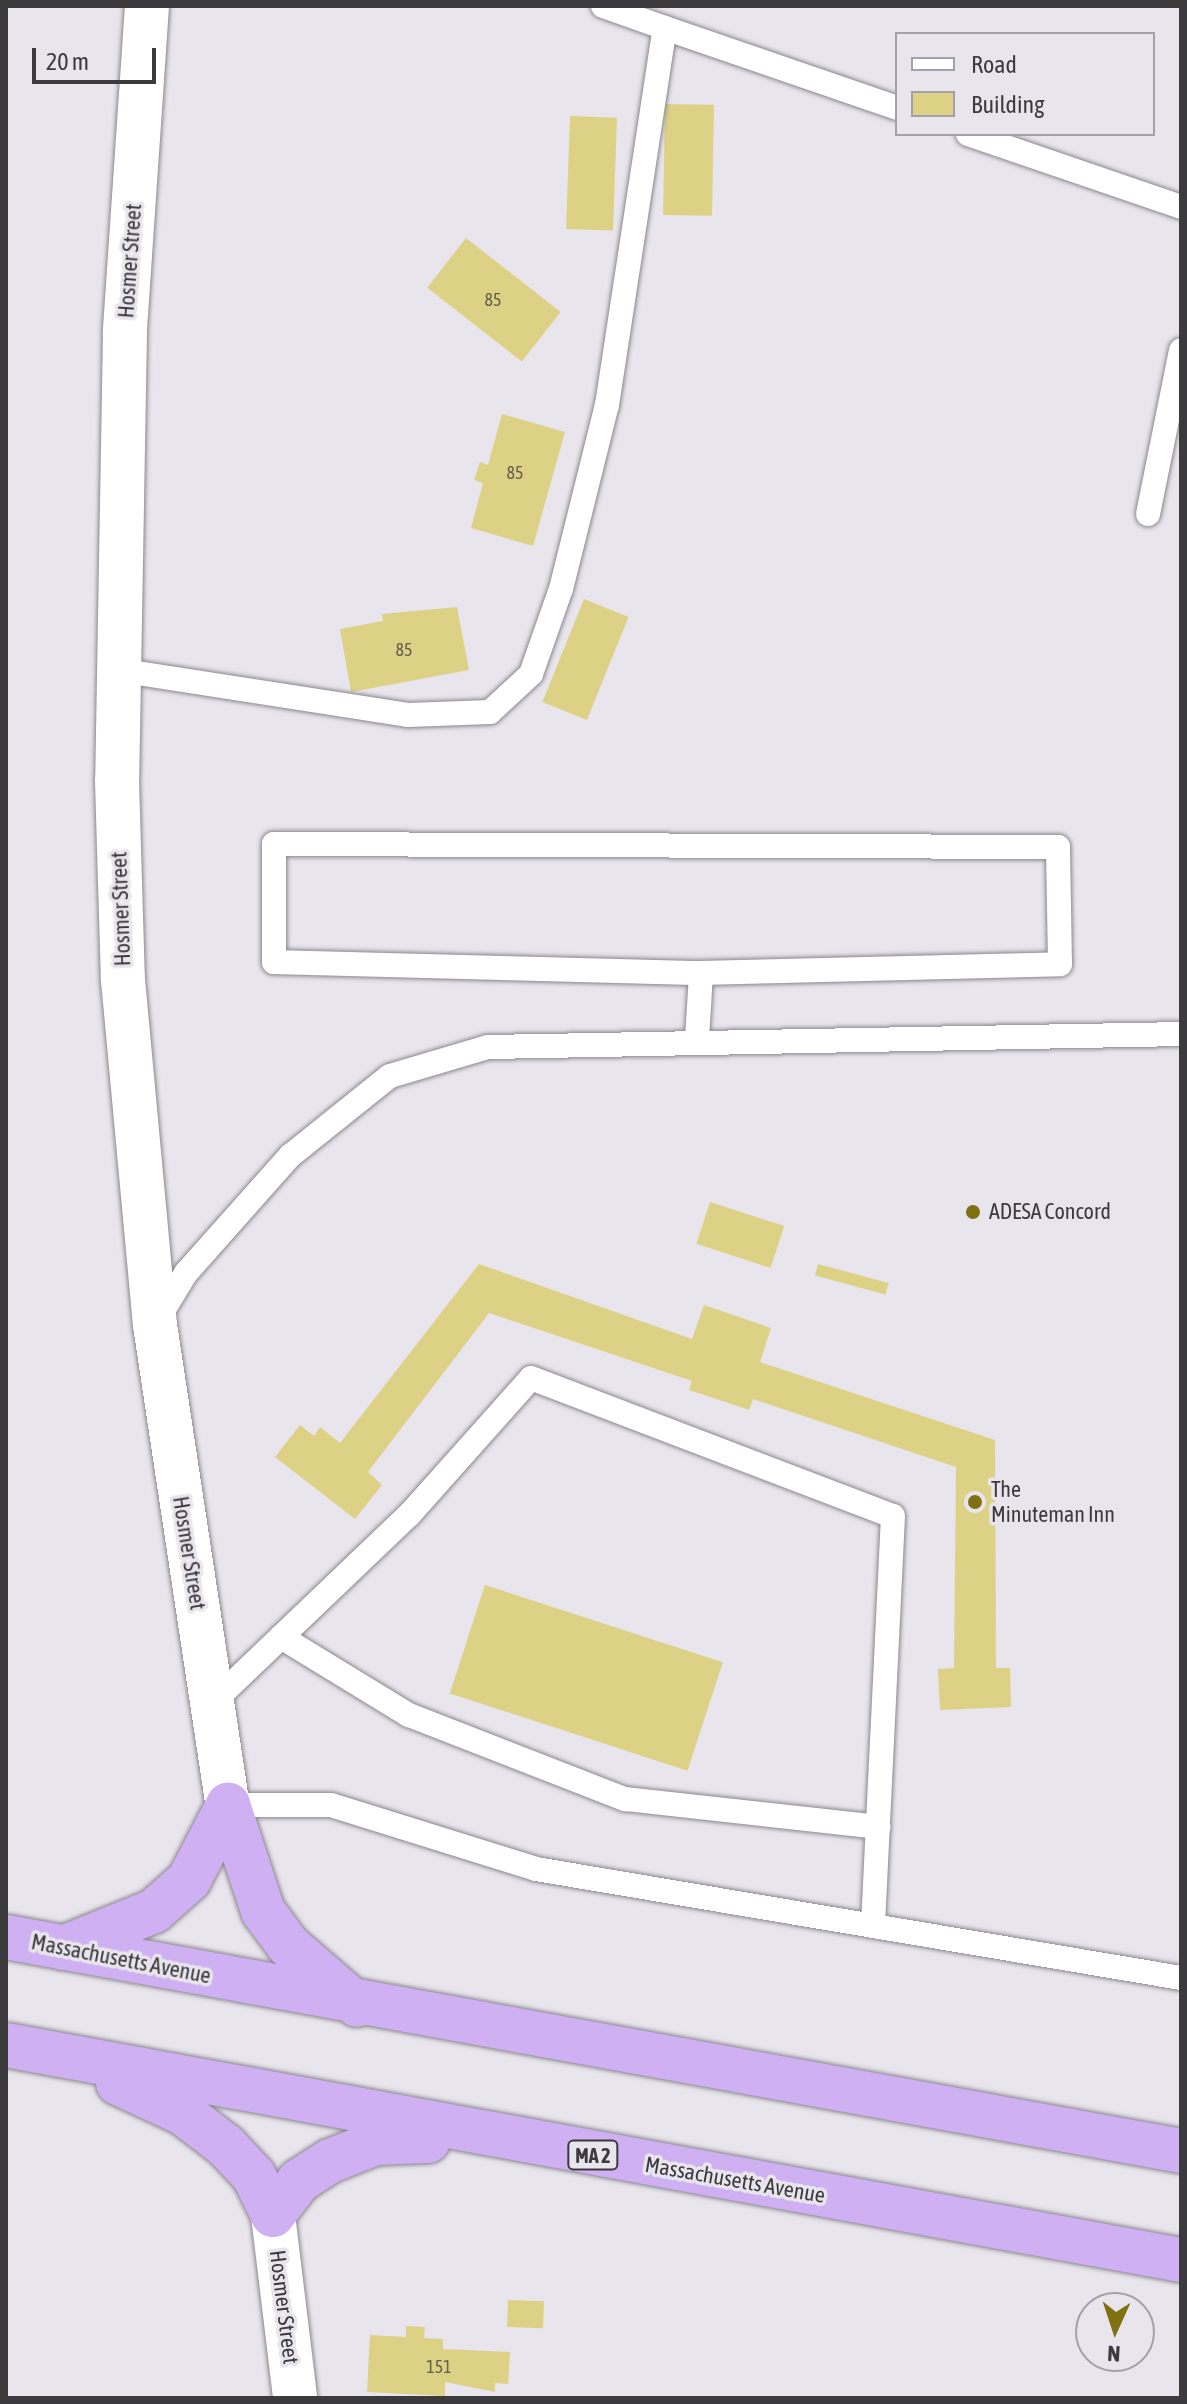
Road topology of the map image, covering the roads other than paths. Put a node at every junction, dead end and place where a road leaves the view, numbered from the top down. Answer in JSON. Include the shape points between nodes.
{"nodes":[{"id":1,"x":147,"y":6,"type":"edge"},
{"id":2,"x":603,"y":6,"type":"edge"},
{"id":3,"x":665,"y":28,"type":"junction"},
{"id":4,"x":895,"y":107,"type":"edge"},
{"id":5,"x":974,"y":136,"type":"edge"},
{"id":6,"x":1181,"y":207,"type":"edge"},
{"id":7,"x":1181,"y":350,"type":"edge"},
{"id":8,"x":1148,"y":514,"type":"dead end"},
{"id":9,"x":118,"y":670,"type":"junction"},
{"id":10,"x":701,"y":973,"type":"junction"},
{"id":11,"x":1181,"y":1034,"type":"edge"},
{"id":12,"x":697,"y":1039,"type":"junction"},
{"id":13,"x":155,"y":1325,"type":"junction"},
{"id":14,"x":281,"y":1637,"type":"junction"},
{"id":15,"x":212,"y":1703,"type":"junction"},
{"id":16,"x":228,"y":1805,"type":"junction"},
{"id":17,"x":878,"y":1827,"type":"junction"},
{"id":18,"x":873,"y":1924,"type":"junction"},
{"id":19,"x":6,"y":1937,"type":"edge"},
{"id":20,"x":60,"y":1948,"type":"junction"},
{"id":21,"x":1181,"y":1978,"type":"edge"},
{"id":22,"x":357,"y":2005,"type":"junction"},
{"id":23,"x":6,"y":2045,"type":"edge"},
{"id":24,"x":62,"y":2056,"type":"junction"},
{"id":25,"x":497,"y":2138,"type":"junction"},
{"id":26,"x":1181,"y":2151,"type":"edge"},
{"id":27,"x":273,"y":2215,"type":"junction"},
{"id":28,"x":1181,"y":2260,"type":"edge"},
{"id":29,"x":295,"y":2398,"type":"edge"}],
"edges":[{"from":1,"to":9,"type":"street","name":"Hosmer Street","via":[[125,332]]},
{"from":2,"to":3,"type":"lane"},
{"from":3,"to":4,"type":"lane"},
{"from":3,"to":9,"type":"lane","via":[[607,405],[561,589],[531,674],[516,693],[490,712],[456,718]]},
{"from":5,"to":6,"type":"lane"},
{"from":7,"to":8,"type":"lane"},
{"from":9,"to":13,"type":"street","name":"Hosmer Street","via":[[123,980]]},
{"from":10,"to":10,"type":"lane","via":[[1060,964],[1058,847],[274,844],[274,962]]},
{"from":10,"to":12,"type":"lane"},
{"from":11,"to":12,"type":"lane"},
{"from":12,"to":13,"type":"lane","via":[[488,1047],[390,1076],[290,1156],[186,1273]]},
{"from":13,"to":15,"type":"street","name":"Hosmer Street"},
{"from":14,"to":15,"type":"lane"},
{"from":14,"to":17,"type":"lane","via":[[409,1715],[625,1799]]},
{"from":14,"to":17,"type":"lane","via":[[409,1515],[531,1378],[893,1516]]},
{"from":15,"to":16,"type":"street","name":"Hosmer Street"},
{"from":16,"to":18,"type":"lane","via":[[331,1805],[536,1869]]},
{"from":16,"to":20,"type":"highway","via":[[189,1880],[154,1911]]},
{"from":16,"to":22,"type":"highway","via":[[263,1911],[288,1945]]},
{"from":17,"to":18,"type":"lane"},
{"from":18,"to":21,"type":"lane"},
{"from":19,"to":20,"type":"highway","name":"Massachusetts Avenue"},
{"from":20,"to":22,"type":"highway","name":"Massachusetts Avenue"},
{"from":22,"to":26,"type":"highway","name":"Massachusetts Avenue"},
{"from":23,"to":24,"type":"highway","name":"Massachusetts Avenue","number":"MA 2"},
{"from":24,"to":25,"type":"highway","name":"Massachusetts Avenue","number":"MA 2"},
{"from":24,"to":27,"type":"highway","via":[[183,2113],[254,2176]]},
{"from":25,"to":27,"type":"highway","via":[[376,2143],[299,2181]]},
{"from":25,"to":28,"type":"highway","name":"Massachusetts Avenue","number":"MA 2"},
{"from":27,"to":29,"type":"street","name":"Hosmer Street"}]}
